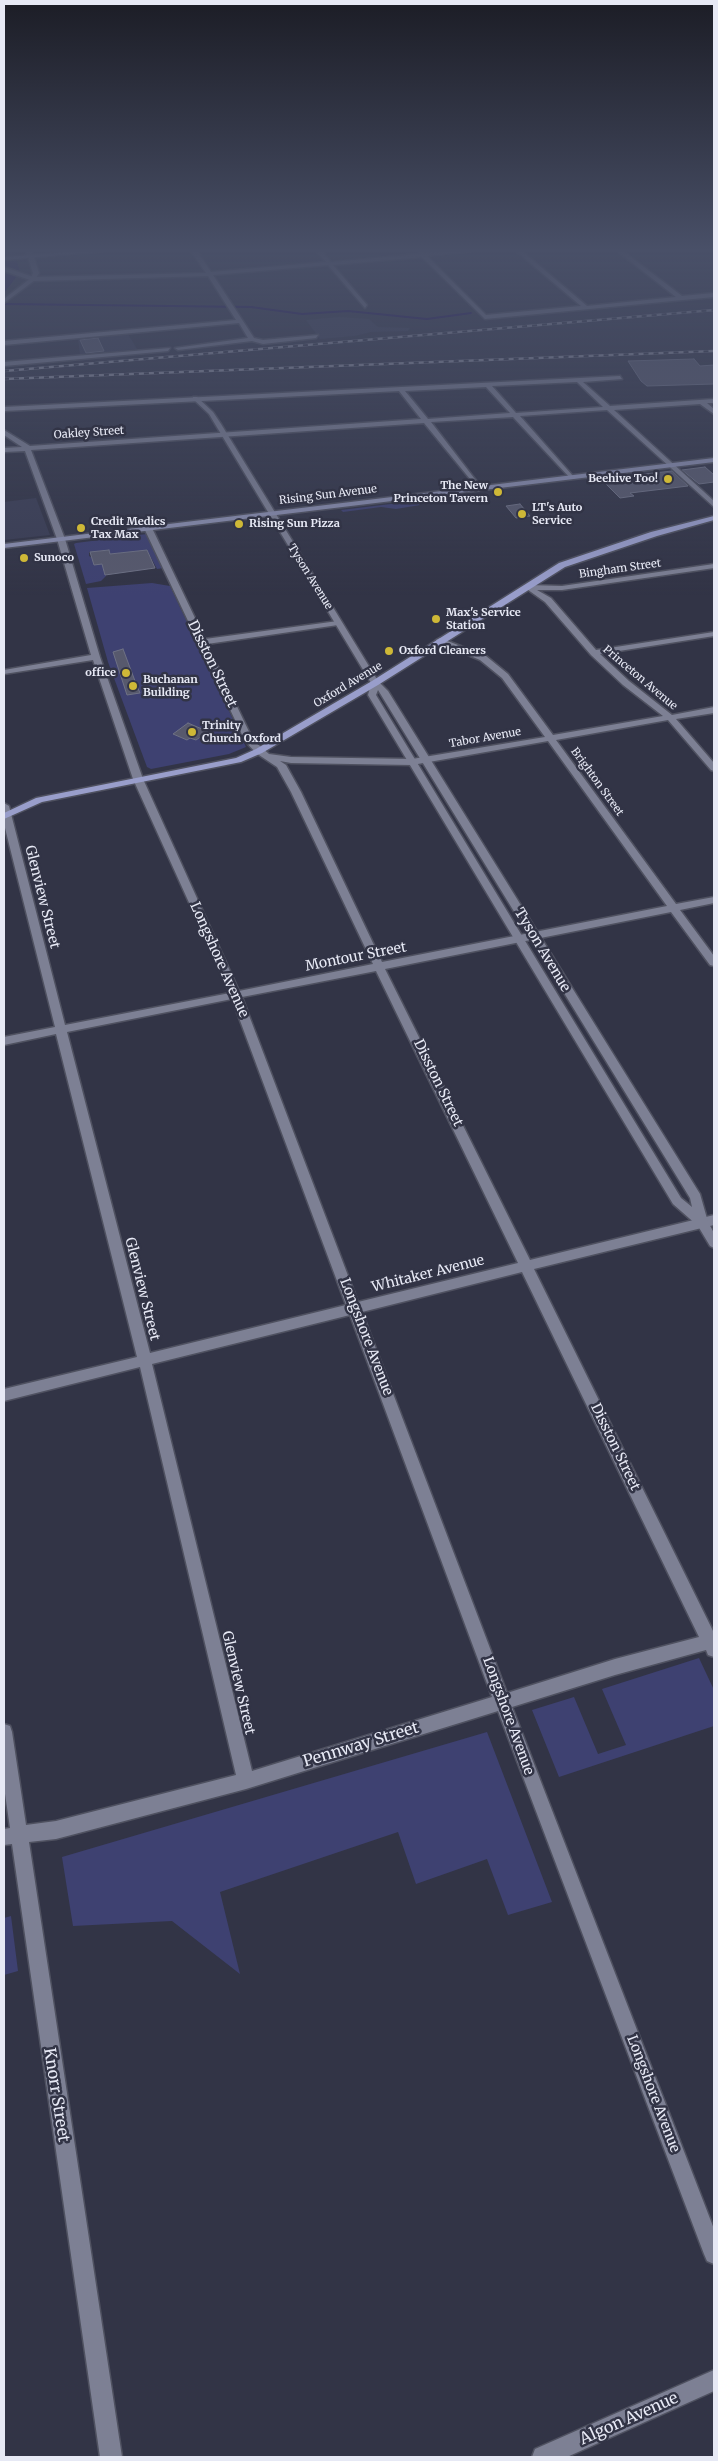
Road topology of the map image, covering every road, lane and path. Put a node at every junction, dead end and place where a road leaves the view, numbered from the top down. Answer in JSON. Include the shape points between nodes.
{"nodes":[{"id":1,"x":620,"y":378,"type":"dead end"},
{"id":2,"x":577,"y":380,"type":"junction"},
{"id":3,"x":487,"y":384,"type":"junction"},
{"id":4,"x":400,"y":388,"type":"junction"},
{"id":5,"x":195,"y":398,"type":"junction"},
{"id":6,"x":714,"y":401,"type":"edge"},
{"id":7,"x":702,"y":402,"type":"junction"},
{"id":8,"x":608,"y":408,"type":"junction"},
{"id":9,"x":4,"y":410,"type":"edge"},
{"id":10,"x":714,"y":412,"type":"edge"},
{"id":11,"x":514,"y":414,"type":"junction"},
{"id":12,"x":426,"y":420,"type":"junction"},
{"id":13,"x":4,"y":432,"type":"edge"},
{"id":14,"x":224,"y":434,"type":"junction"},
{"id":15,"x":27,"y":447,"type":"junction"},
{"id":16,"x":4,"y":450,"type":"edge"},
{"id":17,"x":714,"y":460,"type":"edge"},
{"id":18,"x":671,"y":465,"type":"junction"},
{"id":19,"x":571,"y":477,"type":"junction"},
{"id":20,"x":479,"y":488,"type":"junction"},
{"id":21,"x":714,"y":505,"type":"edge"},
{"id":22,"x":271,"y":513,"type":"junction"},
{"id":23,"x":714,"y":518,"type":"edge"},
{"id":24,"x":148,"y":528,"type":"junction"},
{"id":25,"x":61,"y":539,"type":"junction"},
{"id":26,"x":4,"y":546,"type":"edge"},
{"id":27,"x":714,"y":566,"type":"edge"},
{"id":28,"x":528,"y":586,"type":"junction"},
{"id":29,"x":338,"y":623,"type":"junction"},
{"id":30,"x":714,"y":634,"type":"edge"},
{"id":31,"x":440,"y":640,"type":"junction"},
{"id":32,"x":202,"y":642,"type":"junction"},
{"id":33,"x":594,"y":653,"type":"junction"},
{"id":34,"x":96,"y":657,"type":"junction"},
{"id":35,"x":4,"y":672,"type":"edge"},
{"id":36,"x":375,"y":683,"type":"junction"},
{"id":37,"x":714,"y":710,"type":"edge"},
{"id":38,"x":670,"y":718,"type":"junction"},
{"id":39,"x":551,"y":738,"type":"junction"},
{"id":40,"x":259,"y":751,"type":"junction"},
{"id":41,"x":427,"y":760,"type":"junction"},
{"id":42,"x":412,"y":762,"type":"junction"},
{"id":43,"x":714,"y":768,"type":"edge"},
{"id":44,"x":138,"y":779,"type":"junction"},
{"id":45,"x":4,"y":812,"type":"edge"},
{"id":46,"x":477,"y":842,"type":"junction"},
{"id":47,"x":462,"y":844,"type":"junction"},
{"id":48,"x":714,"y":900,"type":"edge"},
{"id":49,"x":674,"y":908,"type":"junction"},
{"id":50,"x":534,"y":936,"type":"junction"},
{"id":51,"x":518,"y":939,"type":"junction"},
{"id":52,"x":714,"y":963,"type":"edge"},
{"id":53,"x":380,"y":966,"type":"junction"},
{"id":54,"x":236,"y":995,"type":"junction"},
{"id":55,"x":60,"y":1030,"type":"junction"},
{"id":56,"x":4,"y":1041,"type":"edge"},
{"id":57,"x":613,"y":1063,"type":"junction"},
{"id":58,"x":596,"y":1067,"type":"junction"},
{"id":59,"x":708,"y":1222,"type":"edge"},
{"id":60,"x":714,"y":1243,"type":"edge"},
{"id":61,"x":527,"y":1266,"type":"junction"},
{"id":62,"x":355,"y":1309,"type":"junction"},
{"id":63,"x":145,"y":1361,"type":"junction"},
{"id":64,"x":4,"y":1396,"type":"edge"},
{"id":65,"x":713,"y":1644,"type":"edge"},
{"id":66,"x":502,"y":1701,"type":"junction"},
{"id":67,"x":4,"y":1732,"type":"edge"},
{"id":68,"x":246,"y":1781,"type":"junction"},
{"id":69,"x":11,"y":1835,"type":"edge"},
{"id":70,"x":714,"y":2254,"type":"edge"},
{"id":71,"x":714,"y":2380,"type":"edge"},
{"id":72,"x":111,"y":2457,"type":"edge"},
{"id":73,"x":543,"y":2457,"type":"edge"}],
"edges":[{"from":1,"to":2,"type":"street"},
{"from":2,"to":3,"type":"street"},
{"from":2,"to":8,"type":"street"},
{"from":3,"to":4,"type":"street"},
{"from":3,"to":11,"type":"street"},
{"from":4,"to":5,"type":"street"},
{"from":4,"to":12,"type":"street"},
{"from":5,"to":9,"type":"street"},
{"from":5,"to":14,"type":"street","name":"Tyson Avenue","via":[[211,413]]},
{"from":6,"to":7,"type":"street","name":"Oakley Street"},
{"from":7,"to":8,"type":"street","name":"Oakley Street"},
{"from":7,"to":10,"type":"street"},
{"from":8,"to":11,"type":"street","name":"Oakley Street"},
{"from":8,"to":18,"type":"street"},
{"from":11,"to":12,"type":"street","name":"Oakley Street"},
{"from":11,"to":19,"type":"street"},
{"from":12,"to":14,"type":"street","name":"Oakley Street"},
{"from":12,"to":20,"type":"street"},
{"from":13,"to":15,"type":"street"},
{"from":14,"to":15,"type":"street","name":"Oakley Street"},
{"from":14,"to":22,"type":"street","name":"Tyson Avenue"},
{"from":15,"to":16,"type":"street","name":"Oakley Street"},
{"from":15,"to":25,"type":"street","name":"Longshore Avenue"},
{"from":17,"to":18,"type":"main road","name":"Rising Sun Avenue"},
{"from":18,"to":19,"type":"main road","name":"Rising Sun Avenue"},
{"from":18,"to":21,"type":"street"},
{"from":19,"to":20,"type":"main road","name":"Rising Sun Avenue"},
{"from":20,"to":22,"type":"main road","name":"Rising Sun Avenue"},
{"from":22,"to":24,"type":"main road","name":"Rising Sun Avenue"},
{"from":22,"to":29,"type":"street","name":"Tyson Avenue"},
{"from":23,"to":28,"type":"main road","name":"Oxford Avenue","via":[[572,561]]},
{"from":24,"to":25,"type":"main road","name":"Rising Sun Avenue"},
{"from":24,"to":32,"type":"street","name":"Disston Street"},
{"from":25,"to":26,"type":"main road","name":"Rising Sun Avenue"},
{"from":25,"to":34,"type":"street","name":"Longshore Avenue"},
{"from":27,"to":28,"type":"street","name":"Bingham Street","via":[[562,588]]},
{"from":28,"to":31,"type":"main road","name":"Oxford Avenue"},
{"from":28,"to":33,"type":"street","name":"Princeton Avenue","via":[[548,600]]},
{"from":29,"to":32,"type":"street"},
{"from":29,"to":36,"type":"street","name":"Tyson Avenue"},
{"from":30,"to":33,"type":"street"},
{"from":31,"to":36,"type":"main road","name":"Oxford Avenue"},
{"from":31,"to":39,"type":"street","name":"Brighton Street","via":[[490,662],[505,676]]},
{"from":32,"to":40,"type":"street","name":"Disston Street","via":[[249,741]]},
{"from":33,"to":38,"type":"street","name":"Princeton Avenue"},
{"from":34,"to":35,"type":"street"},
{"from":34,"to":44,"type":"street","name":"Longshore Avenue"},
{"from":36,"to":40,"type":"main road","name":"Oxford Avenue"},
{"from":36,"to":41,"type":"street","name":"Tyson Avenue","via":[[384,691]]},
{"from":36,"to":42,"type":"street","name":"Tyson Avenue","via":[[372,696]]},
{"from":37,"to":38,"type":"street","name":"Tabor Avenue"},
{"from":38,"to":39,"type":"street","name":"Tabor Avenue"},
{"from":38,"to":43,"type":"street","name":"Princeton Avenue"},
{"from":39,"to":41,"type":"street","name":"Tabor Avenue"},
{"from":39,"to":49,"type":"street","name":"Brighton Street"},
{"from":40,"to":42,"type":"street","name":"Tabor Avenue","via":[[290,760]]},
{"from":40,"to":44,"type":"main road","name":"Oxford Avenue","via":[[230,762]]},
{"from":40,"to":53,"type":"street","name":"Disston Street","via":[[281,765]]},
{"from":41,"to":42,"type":"street","name":"Tabor Avenue"},
{"from":41,"to":46,"type":"street","name":"Tyson Avenue"},
{"from":42,"to":47,"type":"street","name":"Tyson Avenue"},
{"from":44,"to":45,"type":"main road","name":"Oxford Avenue","via":[[39,800]]},
{"from":44,"to":54,"type":"street","name":"Longshore Avenue"},
{"from":45,"to":55,"type":"street","name":"Glenview Street"},
{"from":46,"to":47,"type":"street"},
{"from":46,"to":50,"type":"street","name":"Tyson Avenue"},
{"from":47,"to":51,"type":"street","name":"Tyson Avenue"},
{"from":48,"to":49,"type":"street","name":"Montour Street"},
{"from":49,"to":50,"type":"street","name":"Montour Street"},
{"from":49,"to":52,"type":"street","name":"Brighton Street"},
{"from":50,"to":51,"type":"street","name":"Montour Street"},
{"from":50,"to":57,"type":"street","name":"Tyson Avenue"},
{"from":51,"to":53,"type":"street","name":"Montour Street"},
{"from":51,"to":58,"type":"street","name":"Tyson Avenue"},
{"from":53,"to":54,"type":"street","name":"Montour Street"},
{"from":53,"to":61,"type":"street","name":"Disston Street"},
{"from":54,"to":55,"type":"street","name":"Montour Street"},
{"from":54,"to":62,"type":"street","name":"Longshore Avenue"},
{"from":55,"to":56,"type":"street","name":"Montour Street"},
{"from":55,"to":63,"type":"street","name":"Glenview Street"},
{"from":57,"to":58,"type":"street"},
{"from":57,"to":59,"type":"street","name":"Tyson Avenue","via":[[696,1197]]},
{"from":58,"to":59,"type":"street","name":"Tyson Avenue","via":[[677,1201]]},
{"from":59,"to":60,"type":"street","name":"Tyson Avenue"},
{"from":59,"to":61,"type":"street","name":"Whitaker Avenue"},
{"from":61,"to":62,"type":"street","name":"Whitaker Avenue"},
{"from":61,"to":65,"type":"street","name":"Disston Street"},
{"from":62,"to":63,"type":"street","name":"Whitaker Avenue"},
{"from":62,"to":66,"type":"street","name":"Longshore Avenue"},
{"from":63,"to":64,"type":"street","name":"Whitaker Avenue"},
{"from":63,"to":68,"type":"street","name":"Glenview Street"},
{"from":65,"to":66,"type":"street","name":"Pennway Street"},
{"from":66,"to":68,"type":"street","name":"Pennway Street"},
{"from":66,"to":70,"type":"street","name":"Longshore Avenue"},
{"from":67,"to":69,"type":"street","name":"Knorr Street"},
{"from":68,"to":69,"type":"street","name":"Pennway Street","via":[[56,1830]]},
{"from":69,"to":72,"type":"street","name":"Knorr Street","via":[[38,1974]]},
{"from":71,"to":73,"type":"street","name":"Algon Avenue"}]}
